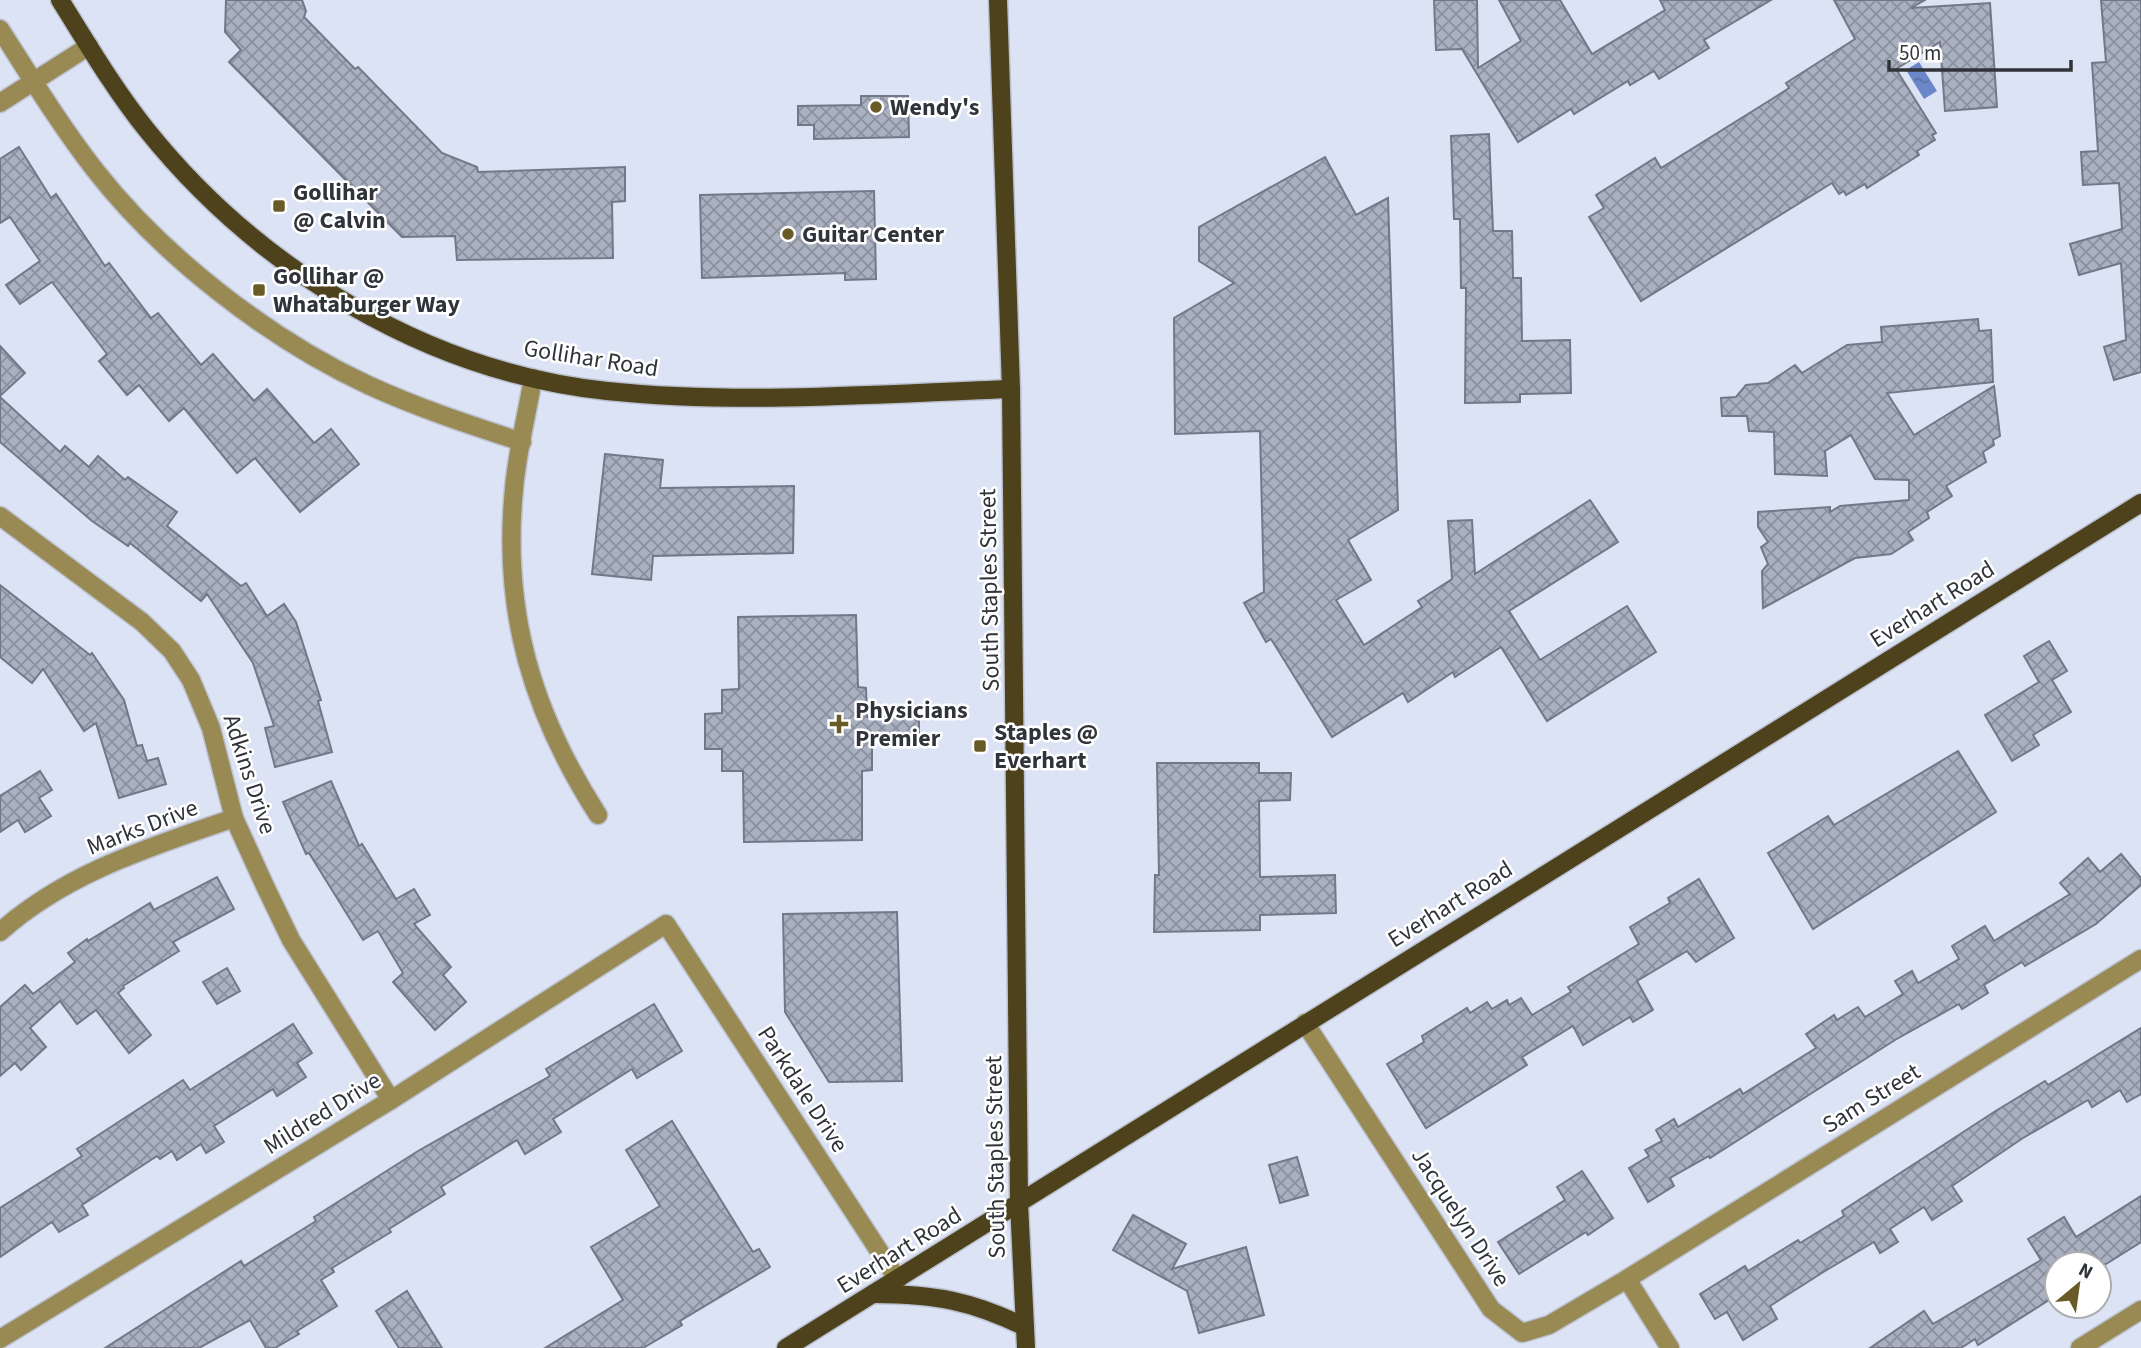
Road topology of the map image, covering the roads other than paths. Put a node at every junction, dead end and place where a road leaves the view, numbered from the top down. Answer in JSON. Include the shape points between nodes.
{"nodes":[{"id":1,"x":60,"y":0,"type":"edge"},
{"id":2,"x":998,"y":0,"type":"edge"},
{"id":3,"x":0,"y":29,"type":"edge"},
{"id":4,"x":89,"y":46,"type":"junction"},
{"id":5,"x":33,"y":82,"type":"junction"},
{"id":6,"x":0,"y":103,"type":"edge"},
{"id":7,"x":533,"y":378,"type":"junction"},
{"id":8,"x":1011,"y":389,"type":"junction"},
{"id":9,"x":522,"y":442,"type":"junction"},
{"id":10,"x":2141,"y":503,"type":"edge"},
{"id":11,"x":0,"y":516,"type":"edge"},
{"id":12,"x":598,"y":815,"type":"dead end"},
{"id":13,"x":234,"y":818,"type":"junction"},
{"id":14,"x":666,"y":924,"type":"joint"},
{"id":15,"x":0,"y":932,"type":"edge"},
{"id":16,"x":2141,"y":959,"type":"edge"},
{"id":17,"x":1305,"y":1023,"type":"junction"},
{"id":18,"x":391,"y":1100,"type":"junction"},
{"id":19,"x":1019,"y":1203,"type":"junction"},
{"id":20,"x":1627,"y":1279,"type":"junction"},
{"id":21,"x":898,"y":1280,"type":"junction"},
{"id":22,"x":876,"y":1294,"type":"junction"},
{"id":23,"x":2141,"y":1310,"type":"edge"},
{"id":24,"x":1025,"y":1327,"type":"junction"},
{"id":25,"x":0,"y":1339,"type":"edge"},
{"id":26,"x":786,"y":1348,"type":"edge"},
{"id":27,"x":1026,"y":1348,"type":"edge"},
{"id":28,"x":1670,"y":1348,"type":"edge"},
{"id":29,"x":2080,"y":1348,"type":"edge"}],
"edges":[{"from":1,"to":4,"type":"main road","name":"Gollihar Road"},
{"from":2,"to":8,"type":"main road","name":"South Staples Street"},
{"from":3,"to":5,"type":"street"},
{"from":4,"to":5,"type":"street"},
{"from":4,"to":7,"type":"main road","name":"Gollihar Road","via":[[145,128],[248,234],[368,315],[434,345]]},
{"from":5,"to":6,"type":"street"},
{"from":5,"to":9,"type":"street","via":[[96,171],[151,230],[237,304],[365,384]]},
{"from":7,"to":8,"type":"main road","name":"Gollihar Road","via":[[606,390],[774,398]]},
{"from":7,"to":9,"type":"street"},
{"from":8,"to":19,"type":"main road","name":"South Staples Street"},
{"from":9,"to":12,"type":"street","via":[[511,546],[516,614],[536,697],[552,736]]},
{"from":10,"to":17,"type":"main road","name":"Everhart Road"},
{"from":11,"to":13,"type":"street","name":"Adkins Drive","via":[[142,622],[172,651],[191,680],[211,728]]},
{"from":13,"to":15,"type":"street","name":"Marks Drive","via":[[104,864],[18,916]]},
{"from":13,"to":18,"type":"street","name":"Adkins Drive","via":[[291,940]]},
{"from":14,"to":18,"type":"street","name":"Mildred Drive"},
{"from":14,"to":21,"type":"street","name":"Parkdale Drive"},
{"from":16,"to":20,"type":"street","name":"Sam Street"},
{"from":17,"to":19,"type":"main road","name":"Everhart Road"},
{"from":17,"to":20,"type":"street","name":"Jacquelyn Drive","via":[[1491,1309],[1522,1333],[1549,1325]]},
{"from":18,"to":25,"type":"street","name":"Mildred Drive"},
{"from":19,"to":21,"type":"main road","name":"Everhart Road"},
{"from":19,"to":24,"type":"main road","name":"South Staples Street"},
{"from":20,"to":28,"type":"street"},
{"from":21,"to":22,"type":"main road","name":"Everhart Road"},
{"from":22,"to":24,"type":"main road","via":[[948,1298]]},
{"from":22,"to":26,"type":"main road","name":"Everhart Road"},
{"from":23,"to":29,"type":"street"},
{"from":24,"to":27,"type":"main road","name":"South Staples Street"}]}
